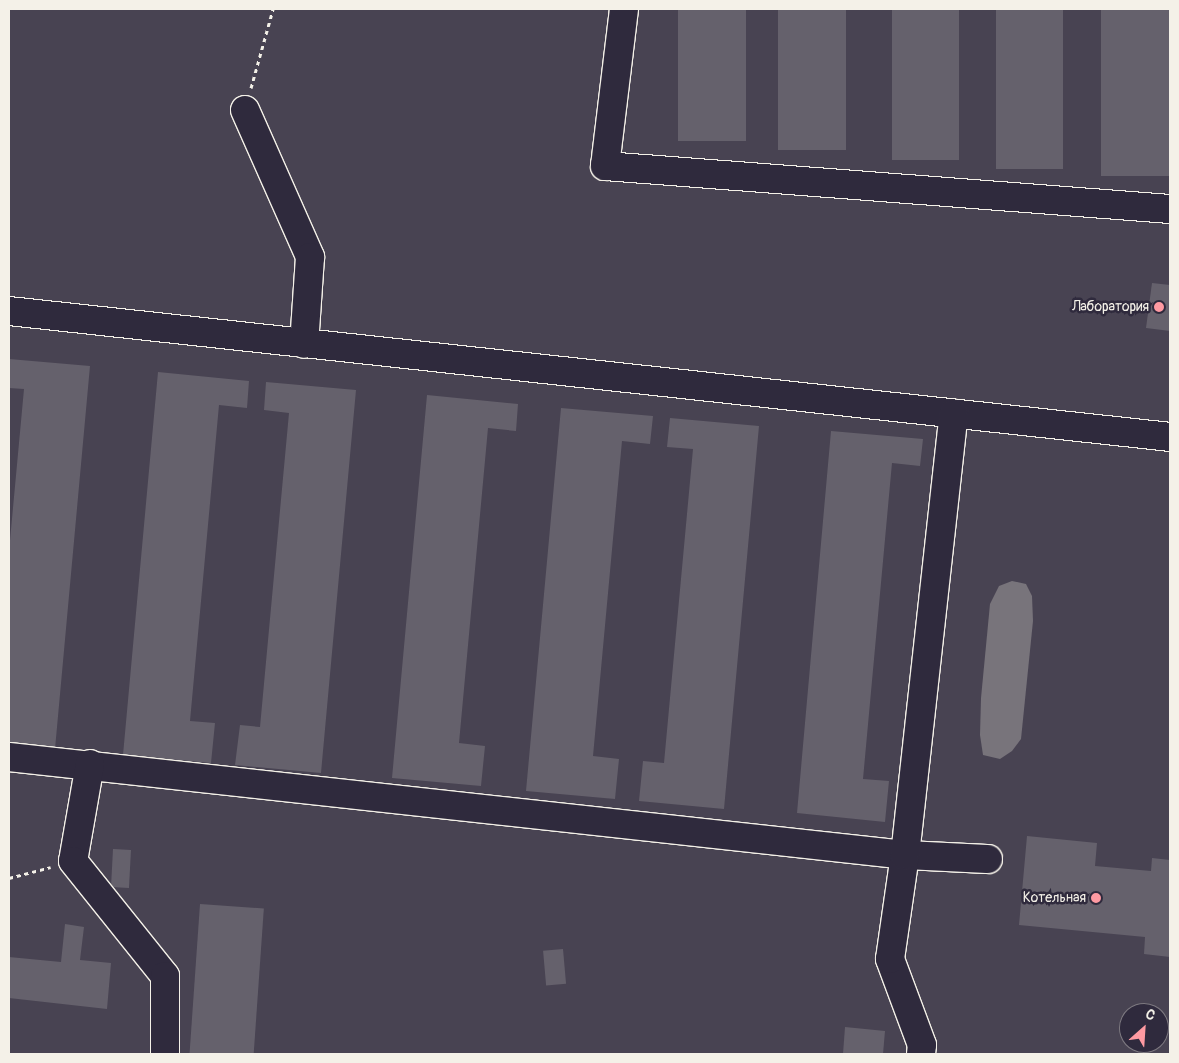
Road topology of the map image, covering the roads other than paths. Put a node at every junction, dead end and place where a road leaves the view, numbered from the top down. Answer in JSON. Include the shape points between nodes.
{"nodes":[{"id":1,"x":624,"y":9,"type":"edge"},
{"id":2,"x":245,"y":110,"type":"road end"},
{"id":3,"x":1170,"y":209,"type":"edge"},
{"id":4,"x":9,"y":311,"type":"edge"},
{"id":5,"x":304,"y":344,"type":"junction"},
{"id":6,"x":954,"y":414,"type":"junction"},
{"id":7,"x":1170,"y":436,"type":"edge"},
{"id":8,"x":9,"y":757,"type":"edge"},
{"id":9,"x":90,"y":764,"type":"junction"},
{"id":10,"x":905,"y":855,"type":"junction"},
{"id":11,"x":988,"y":859,"type":"dead end"},
{"id":12,"x":165,"y":1054,"type":"edge"},
{"id":13,"x":921,"y":1054,"type":"edge"}],
"edges":[{"from":1,"to":3,"type":"lane","via":[[605,166]]},
{"from":2,"to":5,"type":"lane","via":[[310,257]]},
{"from":4,"to":5,"type":"lane"},
{"from":5,"to":6,"type":"lane"},
{"from":6,"to":7,"type":"lane"},
{"from":6,"to":10,"type":"lane"},
{"from":8,"to":9,"type":"lane"},
{"from":9,"to":10,"type":"lane"},
{"from":9,"to":12,"type":"lane","via":[[73,861],[165,976]]},
{"from":10,"to":11,"type":"lane"},
{"from":10,"to":13,"type":"lane","via":[[890,959],[922,1045]]}]}
